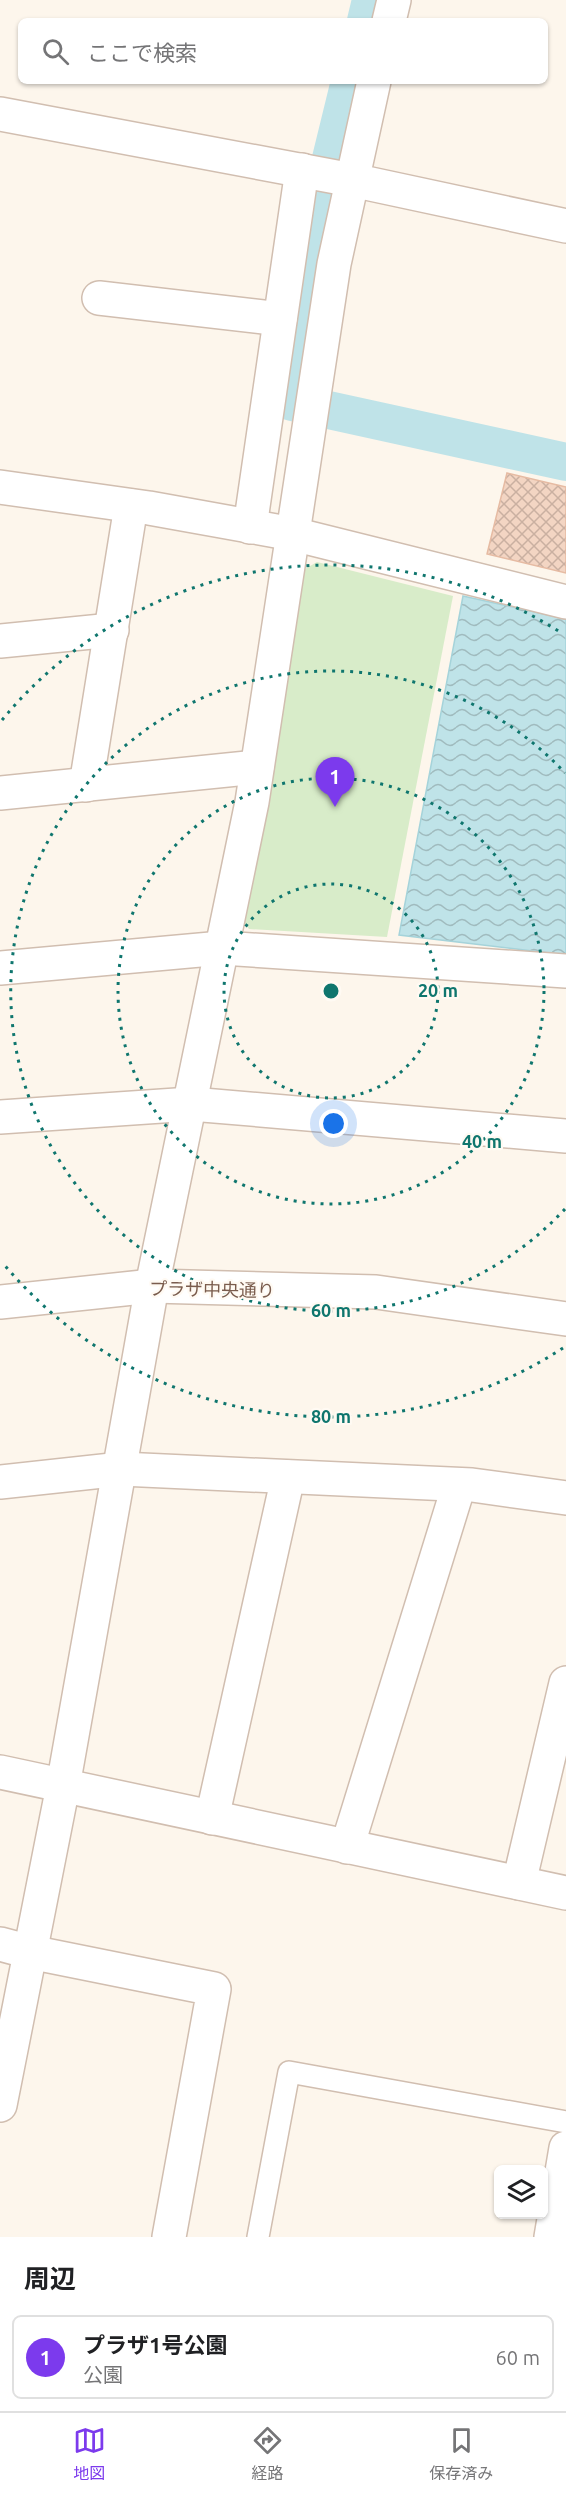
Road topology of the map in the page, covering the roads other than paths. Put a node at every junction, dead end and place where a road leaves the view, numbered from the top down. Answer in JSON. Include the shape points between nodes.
{"nodes":[{"id":1,"x":394,"y":0,"type":"edge"},
{"id":2,"x":389,"y":18,"type":"edge"},
{"id":3,"x":373,"y":84,"type":"edge"},
{"id":4,"x":0,"y":114,"type":"edge"},
{"id":5,"x":302,"y":170,"type":"junction"},
{"id":6,"x":352,"y":180,"type":"junction"},
{"id":7,"x":566,"y":226,"type":"edge"},
{"id":8,"x":99,"y":298,"type":"dead end"},
{"id":9,"x":280,"y":319,"type":"junction"},
{"id":10,"x":0,"y":487,"type":"edge"},
{"id":11,"x":131,"y":506,"type":"junction"},
{"id":12,"x":250,"y":527,"type":"junction"},
{"id":13,"x":293,"y":534,"type":"junction"},
{"id":14,"x":566,"y":602,"type":"edge"},
{"id":15,"x":112,"y":630,"type":"junction"},
{"id":16,"x":0,"y":641,"type":"edge"},
{"id":17,"x":257,"y":767,"type":"junction"},
{"id":18,"x":87,"y":785,"type":"junction"},
{"id":19,"x":0,"y":793,"type":"edge"},
{"id":20,"x":222,"y":948,"type":"junction"},
{"id":21,"x":0,"y":968,"type":"edge"},
{"id":22,"x":566,"y":971,"type":"edge"},
{"id":23,"x":191,"y":1104,"type":"junction"},
{"id":24,"x":0,"y":1117,"type":"edge"},
{"id":25,"x":566,"y":1136,"type":"edge"},
{"id":26,"x":152,"y":1286,"type":"junction"},
{"id":27,"x":0,"y":1302,"type":"edge"},
{"id":28,"x":566,"y":1319,"type":"edge"},
{"id":29,"x":121,"y":1469,"type":"junction"},
{"id":30,"x":288,"y":1477,"type":"junction"},
{"id":31,"x":0,"y":1482,"type":"edge"},
{"id":32,"x":459,"y":1485,"type":"junction"},
{"id":33,"x":566,"y":1498,"type":"edge"},
{"id":34,"x":566,"y":1683,"type":"edge"},
{"id":35,"x":0,"y":1772,"type":"edge"},
{"id":36,"x":63,"y":1786,"type":"junction"},
{"id":37,"x":212,"y":1818,"type":"junction"},
{"id":38,"x":347,"y":1847,"type":"junction"},
{"id":39,"x":519,"y":1883,"type":"junction"},
{"id":40,"x":566,"y":1893,"type":"edge"},
{"id":41,"x":15,"y":1948,"type":"edge"},
{"id":42,"x":0,"y":2105,"type":"edge"},
{"id":43,"x":566,"y":2122,"type":"edge"},
{"id":44,"x":565,"y":2161,"type":"edge"},
{"id":45,"x":169,"y":2237,"type":"edge"},
{"id":46,"x":258,"y":2237,"type":"edge"},
{"id":47,"x":551,"y":2237,"type":"edge"}],
"edges":[{"from":1,"to":2,"type":"street"},
{"from":3,"to":6,"type":"street"},
{"from":4,"to":5,"type":"street"},
{"from":5,"to":6,"type":"street"},
{"from":5,"to":9,"type":"street"},
{"from":6,"to":7,"type":"street"},
{"from":6,"to":13,"type":"street","via":[[334,264]]},
{"from":8,"to":9,"type":"street"},
{"from":9,"to":12,"type":"street"},
{"from":10,"to":11,"type":"street"},
{"from":11,"to":12,"type":"street"},
{"from":11,"to":15,"type":"street"},
{"from":12,"to":13,"type":"street"},
{"from":13,"to":14,"type":"street"},
{"from":13,"to":17,"type":"street"},
{"from":15,"to":16,"type":"street"},
{"from":15,"to":18,"type":"street"},
{"from":17,"to":18,"type":"street"},
{"from":17,"to":20,"type":"street"},
{"from":18,"to":19,"type":"street"},
{"from":20,"to":21,"type":"street"},
{"from":20,"to":22,"type":"street"},
{"from":20,"to":23,"type":"street"},
{"from":23,"to":24,"type":"street"},
{"from":23,"to":25,"type":"street"},
{"from":23,"to":26,"type":"street"},
{"from":26,"to":27,"type":"street","name":"プラザ中央通り"},
{"from":26,"to":28,"type":"street","name":"プラザ中央通り","via":[[376,1292]]},
{"from":26,"to":29,"type":"street"},
{"from":29,"to":30,"type":"street"},
{"from":29,"to":31,"type":"street"},
{"from":29,"to":36,"type":"street"},
{"from":30,"to":32,"type":"street"},
{"from":30,"to":37,"type":"street"},
{"from":32,"to":33,"type":"street"},
{"from":32,"to":38,"type":"street"},
{"from":34,"to":39,"type":"street"},
{"from":35,"to":36,"type":"street"},
{"from":36,"to":37,"type":"street"},
{"from":36,"to":41,"type":"street"},
{"from":37,"to":38,"type":"street"},
{"from":38,"to":39,"type":"street"},
{"from":39,"to":40,"type":"street"},
{"from":41,"to":42,"type":"street"},
{"from":41,"to":45,"type":"street","via":[[214,1989]]},
{"from":43,"to":46,"type":"lane","via":[[289,2072]]},
{"from":44,"to":47,"type":"street"}]}
